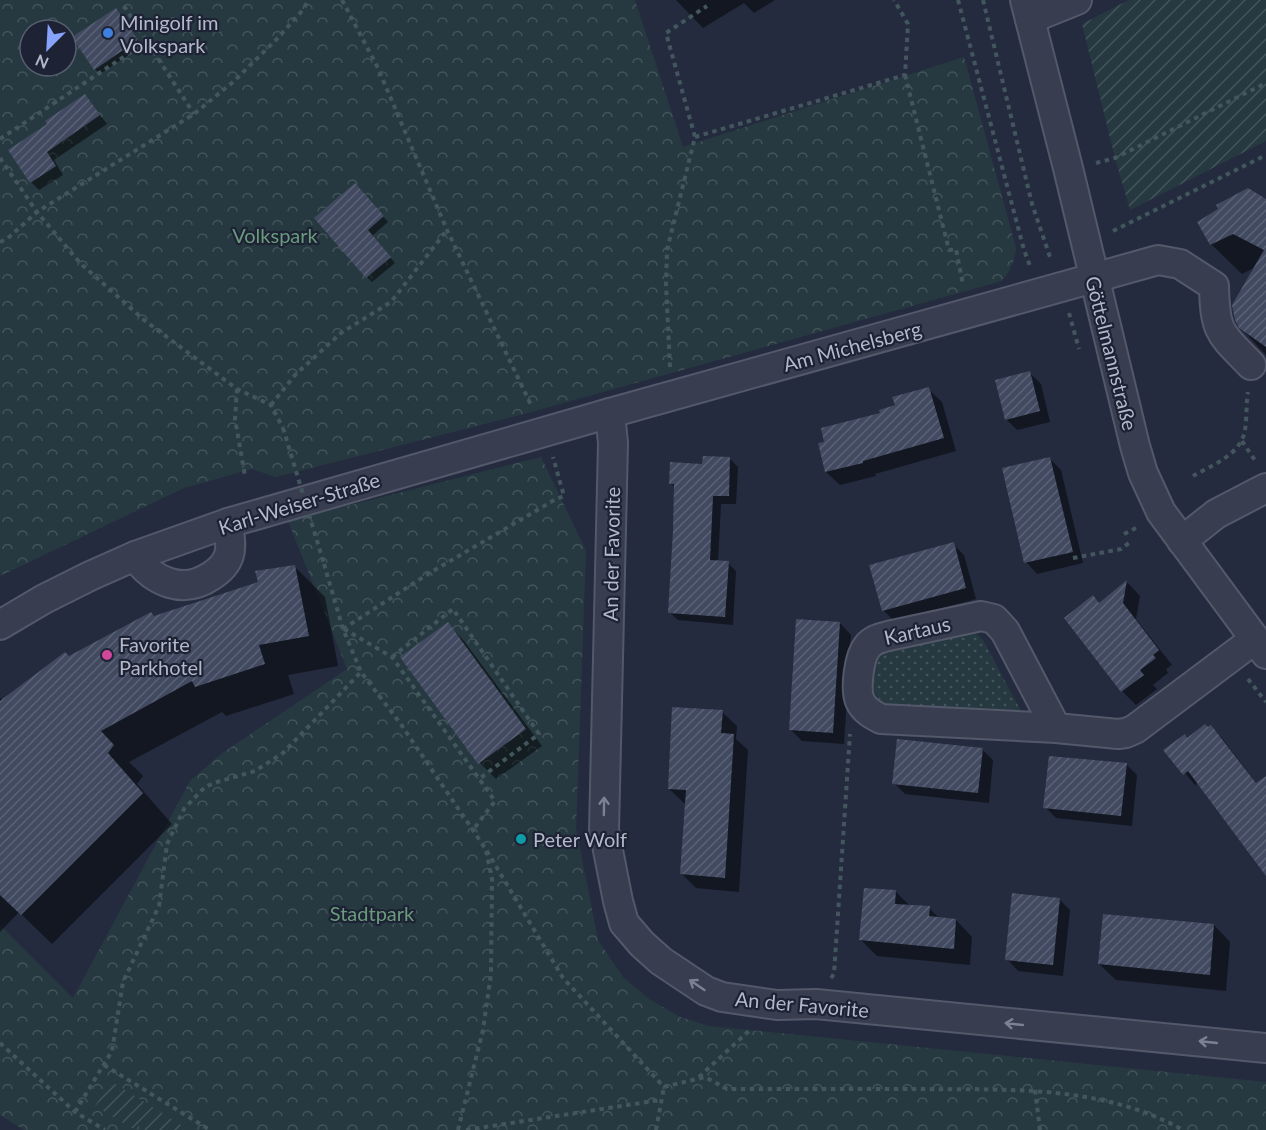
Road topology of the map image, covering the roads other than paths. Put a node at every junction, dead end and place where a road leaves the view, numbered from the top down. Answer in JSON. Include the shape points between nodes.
{"nodes":[{"id":1,"x":1077,"y":0,"type":"edge"},
{"id":2,"x":1028,"y":10,"type":"edge"},
{"id":3,"x":1094,"y":279,"type":"junction"},
{"id":4,"x":1251,"y":364,"type":"road end"},
{"id":5,"x":610,"y":412,"type":"junction"},
{"id":6,"x":1263,"y":478,"type":"edge"},
{"id":7,"x":228,"y":523,"type":"junction"},
{"id":8,"x":1182,"y":541,"type":"junction"},
{"id":9,"x":135,"y":556,"type":"junction"},
{"id":10,"x":0,"y":625,"type":"edge"},
{"id":11,"x":1260,"y":646,"type":"edge"},
{"id":12,"x":1056,"y":728,"type":"junction"},
{"id":13,"x":1266,"y":1048,"type":"edge"}],
"edges":[{"from":1,"to":2,"type":"street","name":"Göttelmannstraße"},
{"from":2,"to":3,"type":"street","name":"Göttelmannstraße"},
{"from":3,"to":4,"type":"street","name":"Am Michelsberg","via":[[1158,260],[1180,264],[1214,286],[1215,318],[1222,336]]},
{"from":3,"to":5,"type":"street","name":"Am Michelsberg"},
{"from":3,"to":8,"type":"street","name":"Göttelmannstraße","via":[[1143,473],[1161,512]]},
{"from":5,"to":7,"type":"street","name":"Karl-Weiser-Straße"},
{"from":13,"to":5,"type":"street","name":"An der Favorite","one_way":true,"via":[[722,997],[697,985],[642,944],[624,923],[604,830],[614,443]]},
{"from":6,"to":8,"type":"street"},
{"from":7,"to":9,"type":"street","name":"Karl-Weiser-Straße"},
{"from":7,"to":9,"type":"street","via":[[230,546],[226,564],[203,581],[188,585],[166,582],[145,570]]},
{"from":8,"to":11,"type":"street","name":"Göttelmannstraße"},
{"from":9,"to":10,"type":"street","name":"Karl-Weiser-Straße","via":[[81,580]]},
{"from":11,"to":12,"type":"street","via":[[1126,733]]},
{"from":12,"to":12,"type":"street","name":"Kartaus","via":[[881,719],[863,707],[859,699],[859,667],[866,648],[888,636],[981,616],[994,619],[1005,631]]}]}
